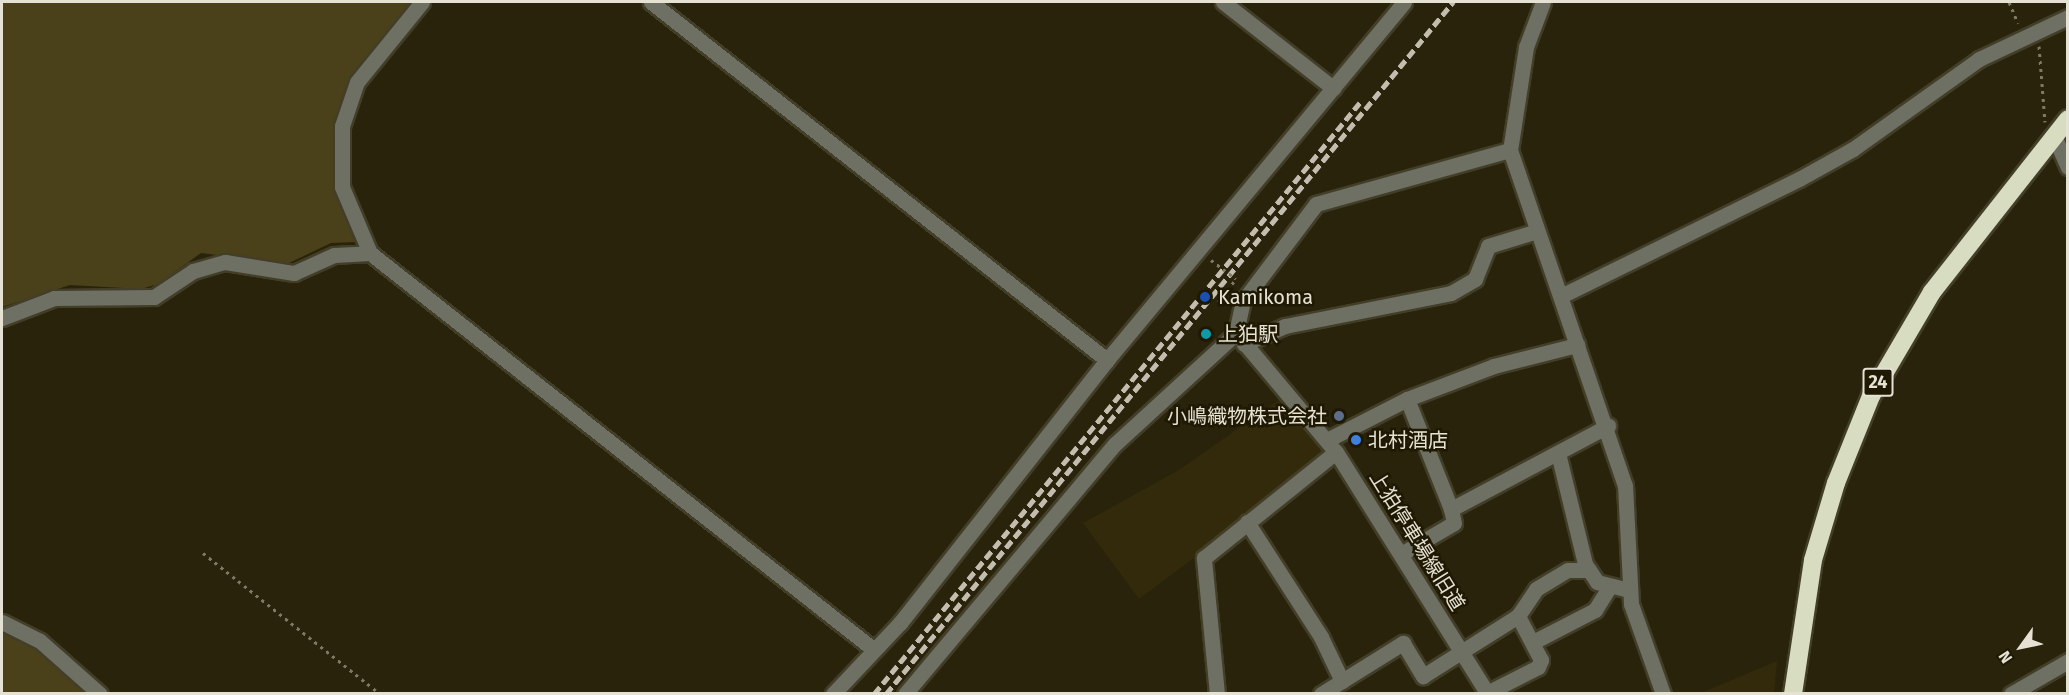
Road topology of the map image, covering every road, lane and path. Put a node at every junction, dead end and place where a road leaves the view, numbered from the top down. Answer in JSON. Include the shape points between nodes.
{"nodes":[{"id":1,"x":422,"y":2,"type":"edge"},
{"id":2,"x":651,"y":2,"type":"edge"},
{"id":3,"x":1223,"y":2,"type":"edge"},
{"id":4,"x":1404,"y":2,"type":"edge"},
{"id":5,"x":1543,"y":2,"type":"edge"},
{"id":6,"x":2009,"y":2,"type":"edge"},
{"id":7,"x":2067,"y":17,"type":"edge"},
{"id":8,"x":2039,"y":29,"type":"junction"},
{"id":9,"x":2024,"y":35,"type":"junction"},
{"id":10,"x":1333,"y":88,"type":"junction"},
{"id":11,"x":2067,"y":119,"type":"edge"},
{"id":12,"x":2050,"y":130,"type":"junction"},
{"id":13,"x":1510,"y":150,"type":"junction"},
{"id":14,"x":2067,"y":167,"type":"edge"},
{"id":15,"x":1537,"y":231,"type":"junction"},
{"id":16,"x":370,"y":253,"type":"junction"},
{"id":17,"x":1211,"y":260,"type":"dead end"},
{"id":18,"x":1561,"y":296,"type":"junction"},
{"id":19,"x":1218,"y":302,"type":"dead end"},
{"id":20,"x":2,"y":318,"type":"edge"},
{"id":21,"x":1240,"y":338,"type":"junction"},
{"id":22,"x":1577,"y":345,"type":"junction"},
{"id":23,"x":1107,"y":360,"type":"junction"},
{"id":24,"x":1407,"y":399,"type":"junction"},
{"id":25,"x":1608,"y":426,"type":"junction"},
{"id":26,"x":1327,"y":440,"type":"junction"},
{"id":27,"x":1336,"y":452,"type":"junction"},
{"id":28,"x":1558,"y":453,"type":"junction"},
{"id":29,"x":1451,"y":509,"type":"junction"},
{"id":30,"x":1247,"y":522,"type":"junction"},
{"id":31,"x":203,"y":553,"type":"dead end"},
{"id":32,"x":1401,"y":554,"type":"junction"},
{"id":33,"x":1589,"y":570,"type":"junction"},
{"id":34,"x":1608,"y":589,"type":"junction"},
{"id":35,"x":1629,"y":590,"type":"junction"},
{"id":36,"x":1518,"y":616,"type":"junction"},
{"id":37,"x":2,"y":622,"type":"edge"},
{"id":38,"x":1533,"y":642,"type":"junction"},
{"id":39,"x":873,"y":649,"type":"junction"},
{"id":40,"x":1462,"y":649,"type":"junction"},
{"id":41,"x":2067,"y":661,"type":"edge"},
{"id":42,"x":1342,"y":681,"type":"junction"},
{"id":43,"x":2038,"y":687,"type":"edge"},
{"id":44,"x":100,"y":693,"type":"edge"},
{"id":45,"x":380,"y":693,"type":"edge"},
{"id":46,"x":833,"y":693,"type":"edge"},
{"id":47,"x":906,"y":693,"type":"edge"},
{"id":48,"x":1217,"y":693,"type":"edge"},
{"id":49,"x":1321,"y":693,"type":"edge"},
{"id":50,"x":1487,"y":693,"type":"edge"},
{"id":51,"x":1663,"y":693,"type":"edge"},
{"id":52,"x":1793,"y":693,"type":"edge"},
{"id":53,"x":2011,"y":693,"type":"edge"}],
"edges":[{"from":1,"to":16,"type":"street","via":[[357,82],[342,126],[342,187]]},
{"from":2,"to":23,"type":"street"},
{"from":3,"to":10,"type":"street"},
{"from":4,"to":10,"type":"street"},
{"from":5,"to":13,"type":"street","via":[[1526,47]]},
{"from":6,"to":9,"type":"path"},
{"from":7,"to":8,"type":"street"},
{"from":8,"to":9,"type":"street"},
{"from":8,"to":12,"type":"path","via":[[2042,117]]},
{"from":9,"to":18,"type":"street","via":[[1938,85],[1853,149]]},
{"from":10,"to":23,"type":"street"},
{"from":11,"to":12,"type":"highway","number":"24"},
{"from":12,"to":14,"type":"street"},
{"from":12,"to":52,"type":"highway","number":"24","via":[[1932,292],[1867,405],[1813,560]]},
{"from":13,"to":15,"type":"street"},
{"from":13,"to":21,"type":"street","via":[[1316,204],[1243,300]]},
{"from":15,"to":18,"type":"street"},
{"from":15,"to":21,"type":"street","via":[[1488,246],[1475,279],[1451,293]]},
{"from":16,"to":20,"type":"street","via":[[334,255],[294,273],[225,262],[193,271],[154,297],[54,298]]},
{"from":16,"to":39,"type":"street"},
{"from":17,"to":19,"type":"path","bridge":true,"via":[[1236,279]]},
{"from":18,"to":22,"type":"street"},
{"from":21,"to":26,"type":"street","name":"上狛停車場線旧道"},
{"from":21,"to":47,"type":"street","via":[[1115,444]]},
{"from":22,"to":24,"type":"street","via":[[1494,366]]},
{"from":22,"to":25,"type":"street"},
{"from":23,"to":39,"type":"street","via":[[972,535]]},
{"from":24,"to":26,"type":"street"},
{"from":24,"to":29,"type":"street"},
{"from":25,"to":28,"type":"street"},
{"from":25,"to":35,"type":"street","via":[[1625,485]]},
{"from":26,"to":27,"type":"street","name":"上狛停車場線旧道"},
{"from":27,"to":30,"type":"street"},
{"from":27,"to":32,"type":"street","name":"上狛停車場線旧道"},
{"from":28,"to":29,"type":"street"},
{"from":28,"to":33,"type":"street"},
{"from":29,"to":32,"type":"street","via":[[1454,523]]},
{"from":30,"to":42,"type":"street","via":[[1321,637]]},
{"from":30,"to":48,"type":"street","via":[[1204,558]]},
{"from":31,"to":45,"type":"path"},
{"from":32,"to":40,"type":"street","name":"上狛停車場線旧道"},
{"from":33,"to":34,"type":"street"},
{"from":33,"to":36,"type":"street","via":[[1568,570],[1552,578],[1536,589]]},
{"from":34,"to":35,"type":"street"},
{"from":34,"to":38,"type":"street","via":[[1594,610]]},
{"from":35,"to":51,"type":"street"},
{"from":36,"to":38,"type":"street"},
{"from":36,"to":40,"type":"street"},
{"from":37,"to":44,"type":"street","via":[[40,641]]},
{"from":38,"to":50,"type":"street","via":[[1538,667]]},
{"from":39,"to":46,"type":"street"},
{"from":40,"to":42,"type":"street","via":[[1423,676],[1402,643]]},
{"from":40,"to":50,"type":"street","name":"上狛停車場線旧道"},
{"from":41,"to":43,"type":"street"},
{"from":42,"to":49,"type":"street"},
{"from":43,"to":53,"type":"street"}]}
